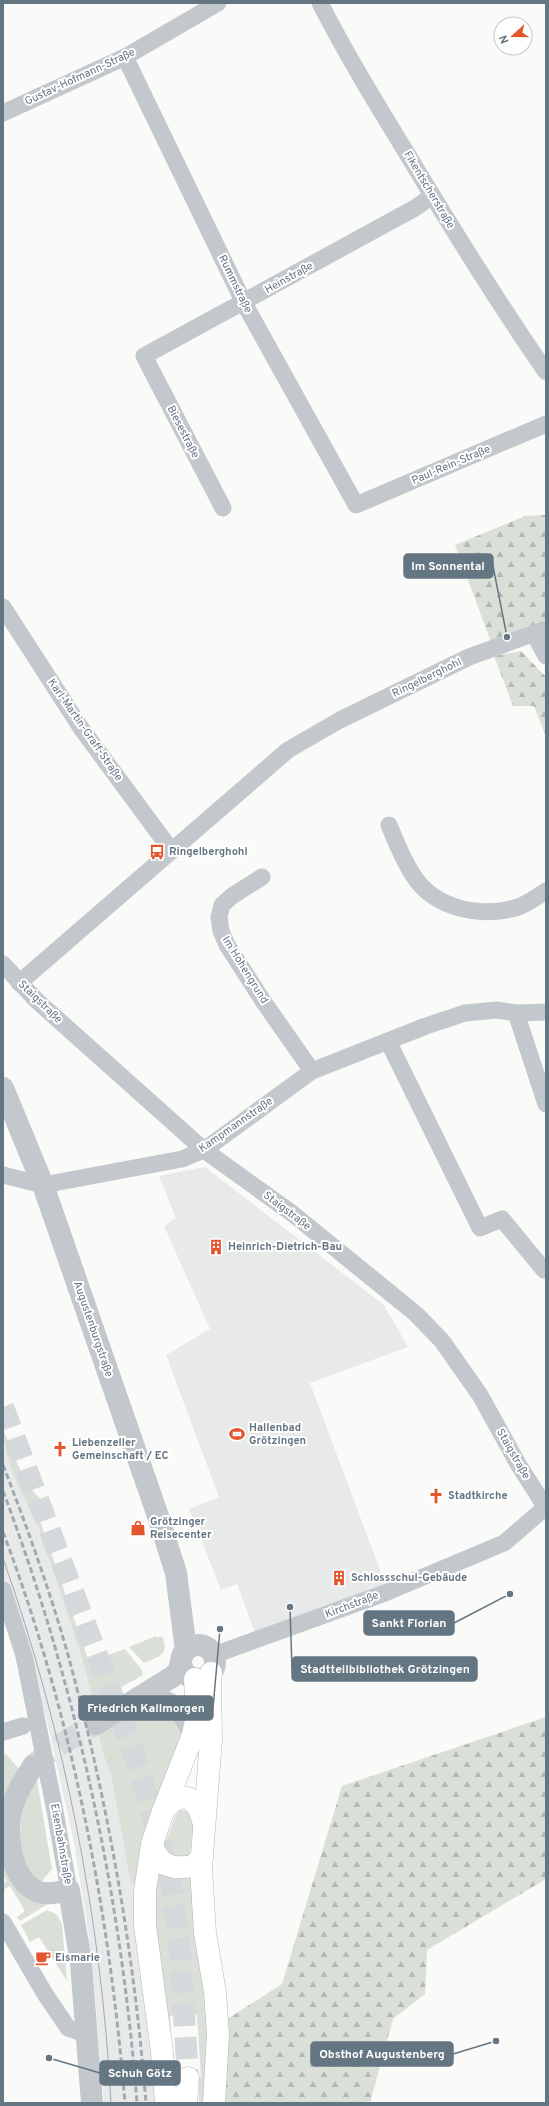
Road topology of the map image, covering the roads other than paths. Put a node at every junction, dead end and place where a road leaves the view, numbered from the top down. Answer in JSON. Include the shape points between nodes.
{"nodes":[{"id":1,"x":218,"y":3,"type":"edge"},
{"id":2,"x":320,"y":3,"type":"edge"},
{"id":3,"x":125,"y":58,"type":"junction"},
{"id":4,"x":3,"y":112,"type":"edge"},
{"id":5,"x":432,"y":196,"type":"junction"},
{"id":6,"x":244,"y":303,"type":"junction"},
{"id":7,"x":144,"y":356,"type":"joint"},
{"id":8,"x":546,"y":372,"type":"edge"},
{"id":9,"x":546,"y":424,"type":"edge"},
{"id":10,"x":356,"y":505,"type":"joint"},
{"id":11,"x":223,"y":508,"type":"dead end"},
{"id":12,"x":3,"y":607,"type":"edge"},
{"id":13,"x":540,"y":632,"type":"edge"},
{"id":14,"x":546,"y":656,"type":"edge"},
{"id":15,"x":389,"y":825,"type":"dead end"},
{"id":16,"x":171,"y":850,"type":"junction"},
{"id":17,"x":262,"y":877,"type":"dead end"},
{"id":18,"x":546,"y":891,"type":"edge"},
{"id":19,"x":3,"y":964,"type":"edge"},
{"id":20,"x":19,"y":983,"type":"junction"},
{"id":21,"x":546,"y":1012,"type":"edge"},
{"id":22,"x":516,"y":1013,"type":"junction"},
{"id":23,"x":388,"y":1041,"type":"junction"},
{"id":24,"x":312,"y":1071,"type":"junction"},
{"id":25,"x":3,"y":1088,"type":"edge"},
{"id":26,"x":546,"y":1104,"type":"edge"},
{"id":27,"x":204,"y":1150,"type":"junction"},
{"id":28,"x":3,"y":1175,"type":"edge"},
{"id":29,"x":43,"y":1185,"type":"junction"},
{"id":30,"x":544,"y":1270,"type":"dead end"},
{"id":31,"x":544,"y":1505,"type":"edge"},
{"id":32,"x":3,"y":1590,"type":"edge"},
{"id":33,"x":198,"y":1664,"type":"junction"},
{"id":34,"x":154,"y":1698,"type":"junction"},
{"id":35,"x":133,"y":1703,"type":"junction"},
{"id":36,"x":96,"y":1724,"type":"tunnel mouth"},
{"id":37,"x":23,"y":1726,"type":"dead end"},
{"id":38,"x":3,"y":1732,"type":"edge"},
{"id":39,"x":193,"y":1735,"type":"junction"},
{"id":40,"x":33,"y":1766,"type":"tunnel mouth"},
{"id":41,"x":163,"y":1811,"type":"junction"},
{"id":42,"x":204,"y":1825,"type":"junction"},
{"id":43,"x":152,"y":1844,"type":"junction"},
{"id":44,"x":202,"y":1857,"type":"junction"},
{"id":45,"x":69,"y":1890,"type":"junction"},
{"id":46,"x":3,"y":1922,"type":"edge"},
{"id":47,"x":88,"y":2035,"type":"junction"},
{"id":48,"x":92,"y":2103,"type":"edge"},
{"id":49,"x":166,"y":2103,"type":"edge"},
{"id":50,"x":214,"y":2103,"type":"edge"}],
"edges":[{"from":1,"to":3,"type":"street","name":"Gustav-Hofmann-Straße"},
{"from":2,"to":5,"type":"street","name":"Fikentscherstraße","via":[[340,42]]},
{"from":3,"to":4,"type":"street","name":"Gustav-Hofmann-Straße"},
{"from":3,"to":6,"type":"street","name":"Rummstraße"},
{"from":5,"to":6,"type":"street","name":"Heinstraße","via":[[415,208]]},
{"from":5,"to":8,"type":"street","name":"Fikentscherstraße","via":[[500,306]]},
{"from":6,"to":7,"type":"street","name":"Heinstraße"},
{"from":6,"to":10,"type":"street","name":"Rummstraße"},
{"from":7,"to":11,"type":"street","name":"Biesestraße"},
{"from":9,"to":10,"type":"street","name":"Paul-Rein-Straße"},
{"from":12,"to":16,"type":"street","name":"Karl-Martin-Graff-Straße","via":[[82,728]]},
{"from":13,"to":14,"type":"street"},
{"from":13,"to":16,"type":"street","name":"Ringelberghohl","via":[[469,657],[340,720],[288,750]]},
{"from":15,"to":18,"type":"street","via":[[413,876],[428,893],[444,902],[466,911],[493,911],[511,909]]},
{"from":16,"to":20,"type":"street","name":"Ringelberghohl"},
{"from":17,"to":24,"type":"street","name":"Im Hohengrund","via":[[222,905],[219,917],[221,931],[227,945],[263,1001]]},
{"from":19,"to":20,"type":"street","name":"Staigstraße"},
{"from":20,"to":27,"type":"street","name":"Staigstraße"},
{"from":21,"to":22,"type":"street","name":"Kampmannstraße"},
{"from":22,"to":23,"type":"street","name":"Kampmannstraße","via":[[497,1010],[465,1013]]},
{"from":22,"to":26,"type":"street"},
{"from":23,"to":24,"type":"street","name":"Kampmannstraße"},
{"from":23,"to":30,"type":"street","via":[[480,1228],[502,1219]]},
{"from":24,"to":27,"type":"street","name":"Kampmannstraße"},
{"from":25,"to":29,"type":"street","name":"Augustenburgstraße"},
{"from":27,"to":29,"type":"street","name":"Kampmannstraße","via":[[182,1159]]},
{"from":27,"to":31,"type":"street","name":"Staigstraße","via":[[293,1214],[403,1302],[432,1330],[480,1395]]},
{"from":28,"to":29,"type":"street","name":"Kampmannstraße"},
{"from":29,"to":33,"type":"street","name":"Augustenburgstraße","via":[[122,1409],[176,1573],[187,1595]]},
{"from":31,"to":33,"type":"street","name":"Kirchstraße","via":[[504,1543],[374,1597]]},
{"from":32,"to":45,"type":"street","name":"Eisenbahnstraße","via":[[24,1656]]},
{"from":33,"to":34,"type":"street","name":"Kirchstraße","via":[[181,1688]]},
{"from":33,"to":35,"type":"street","name":"Kirchstraße","via":[[178,1672]]},
{"from":33,"to":39,"type":"highway","via":[[197,1716]]},
{"from":33,"to":42,"type":"highway","via":[[210,1683],[211,1740]]},
{"from":34,"to":35,"type":"street","name":"Kirchstraße"},
{"from":34,"to":39,"type":"street","via":[[181,1710],[188,1719]]},
{"from":35,"to":36,"type":"street","name":"Kirchstraße"},
{"from":37,"to":38,"type":"street"},
{"from":39,"to":41,"type":"highway"},
{"from":40,"to":45,"type":"street","via":[[12,1806],[9,1842],[14,1861],[24,1880],[37,1891],[46,1894]]},
{"from":41,"to":42,"type":"highway","via":[[178,1797],[191,1799],[197,1804]]},
{"from":41,"to":43,"type":"highway"},
{"from":42,"to":44,"type":"highway"},
{"from":43,"to":44,"type":"highway","via":[[155,1855],[171,1867],[193,1866]]},
{"from":43,"to":49,"type":"highway","via":[[145,1891],[146,1925]]},
{"from":44,"to":50,"type":"highway","via":[[202,1902],[215,1992],[218,2034]]},
{"from":45,"to":47,"type":"street","name":"Eisenbahnstraße","via":[[81,1963]]},
{"from":46,"to":47,"type":"street","via":[[68,2028]]},
{"from":47,"to":48,"type":"street","name":"Eisenbahnstraße"}]}
